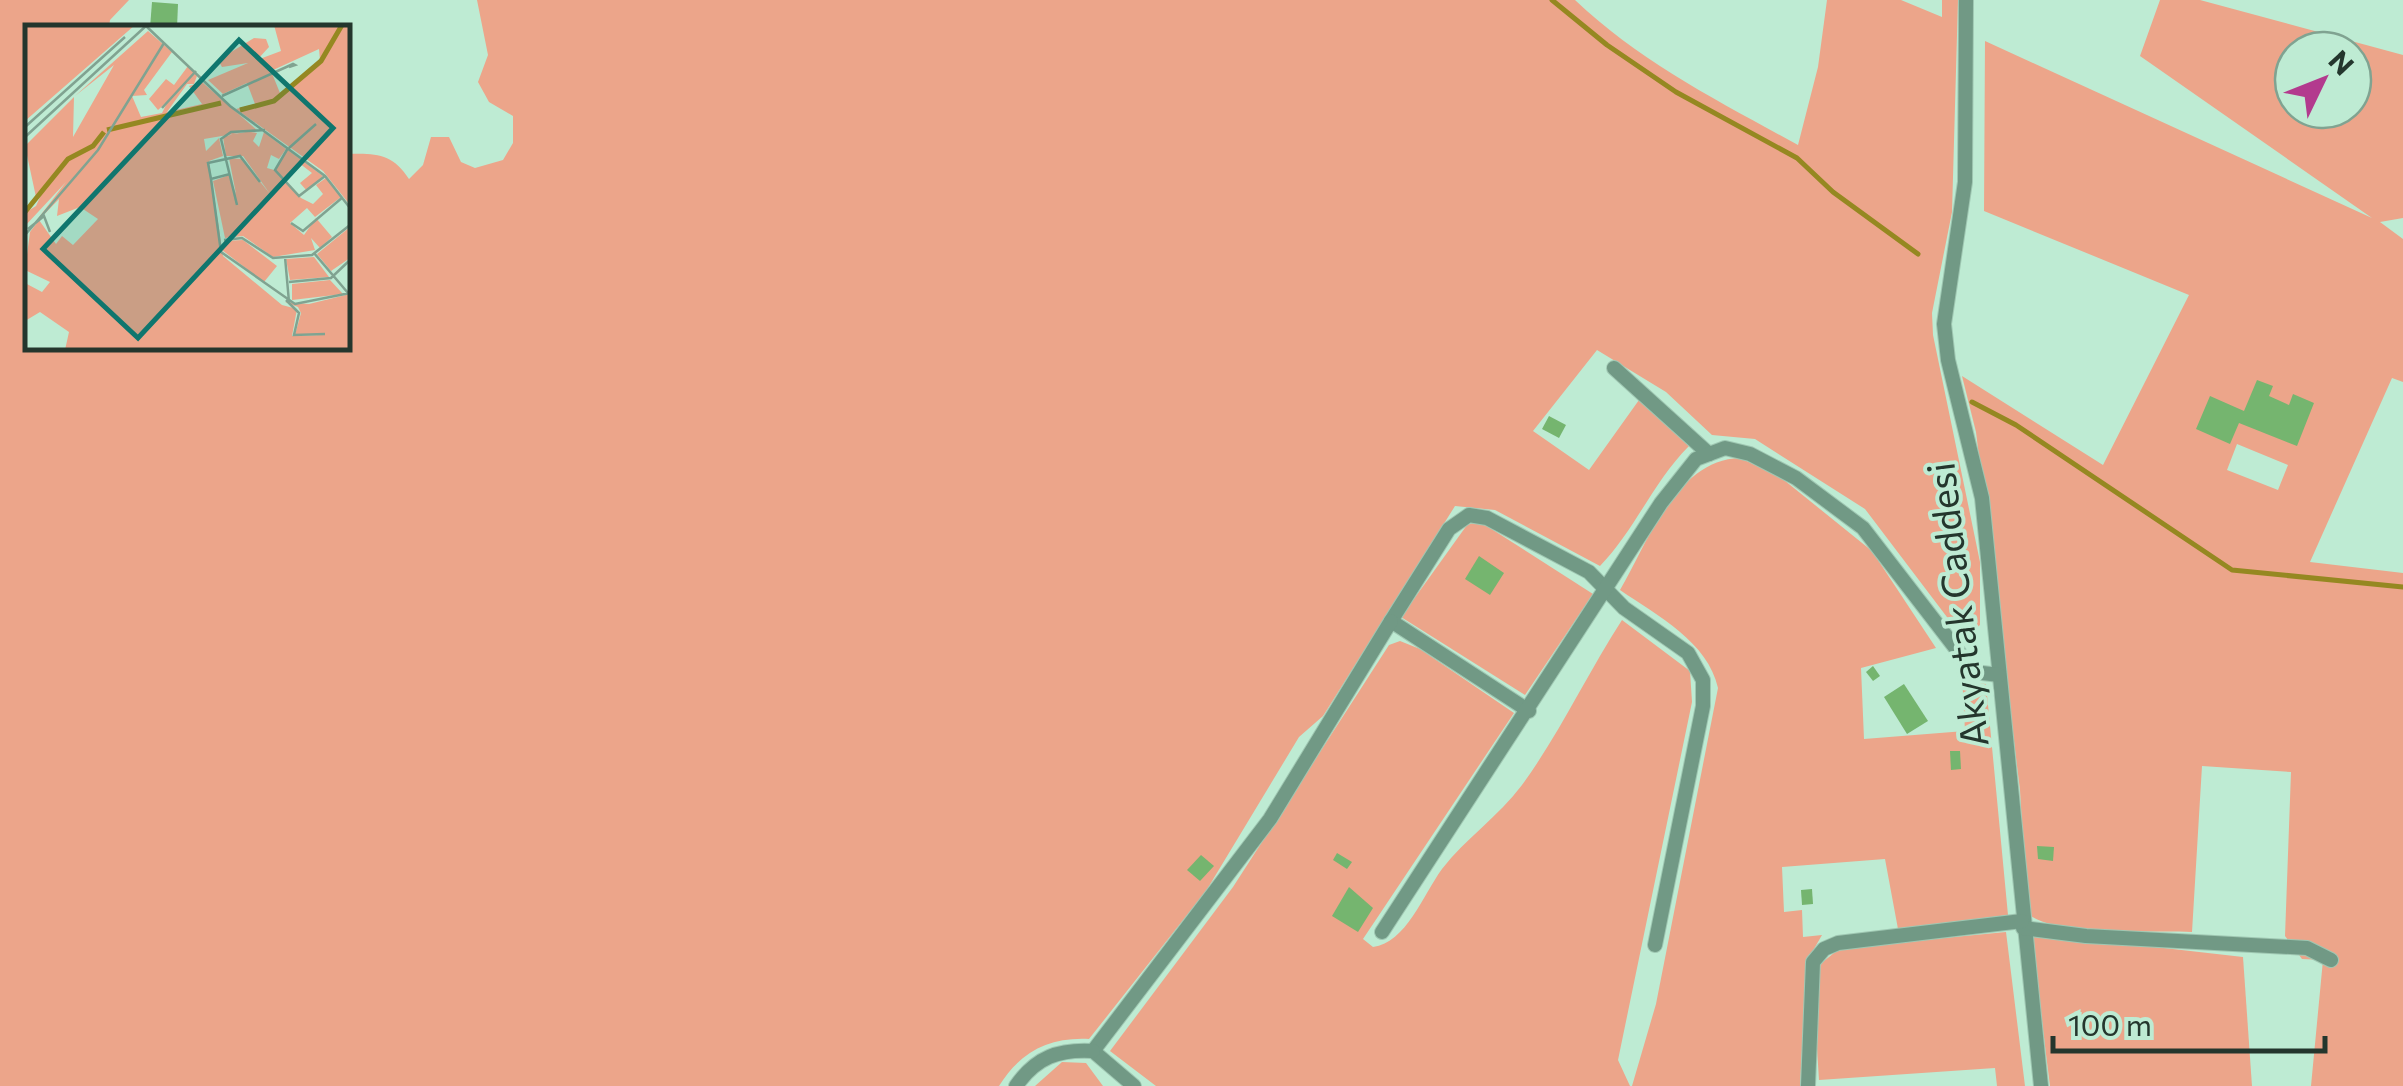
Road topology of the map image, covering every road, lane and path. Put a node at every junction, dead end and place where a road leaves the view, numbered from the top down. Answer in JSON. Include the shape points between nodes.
{"nodes":[{"id":1,"x":1966,"y":0,"type":"edge"},
{"id":2,"x":1614,"y":368,"type":"dead end"},
{"id":3,"x":1709,"y":454,"type":"junction"},
{"id":4,"x":1606,"y":590,"type":"junction"},
{"id":5,"x":1391,"y":622,"type":"junction"},
{"id":6,"x":1999,"y":675,"type":"junction"},
{"id":7,"x":1530,"y":711,"type":"junction"},
{"id":8,"x":2022,"y":924,"type":"junction"},
{"id":9,"x":1382,"y":932,"type":"dead end"},
{"id":10,"x":1655,"y":945,"type":"dead end"},
{"id":11,"x":2330,"y":960,"type":"dead end"},
{"id":12,"x":1093,"y":1051,"type":"junction"},
{"id":13,"x":1016,"y":1086,"type":"edge"},
{"id":14,"x":1134,"y":1086,"type":"edge"},
{"id":15,"x":1808,"y":1086,"type":"edge"},
{"id":16,"x":2041,"y":1086,"type":"edge"}],
"edges":[{"from":1,"to":6,"type":"street","name":"Akyatak Caddesi","via":[[1965,182],[1944,324],[1982,498]]},
{"from":2,"to":3,"type":"street"},
{"from":3,"to":4,"type":"street","via":[[1696,459],[1662,503]]},
{"from":3,"to":6,"type":"street","via":[[1725,448],[1750,454],[1864,528],[1974,672]]},
{"from":4,"to":5,"type":"street","via":[[1589,572],[1487,518],[1468,515],[1449,529]]},
{"from":4,"to":7,"type":"street"},
{"from":4,"to":10,"type":"street","via":[[1688,654],[1704,680]]},
{"from":5,"to":7,"type":"street"},
{"from":5,"to":12,"type":"street","via":[[1270,819]]},
{"from":6,"to":8,"type":"street","name":"Akyatak Caddesi"},
{"from":7,"to":9,"type":"street"},
{"from":8,"to":11,"type":"street","via":[[2086,936],[2307,948]]},
{"from":8,"to":15,"type":"street","via":[[1838,942],[1824,949],[1813,962]]},
{"from":8,"to":16,"type":"street","name":"Akyatak Caddesi"},
{"from":12,"to":13,"type":"street","via":[[1062,1049]]},
{"from":12,"to":14,"type":"street"}]}
